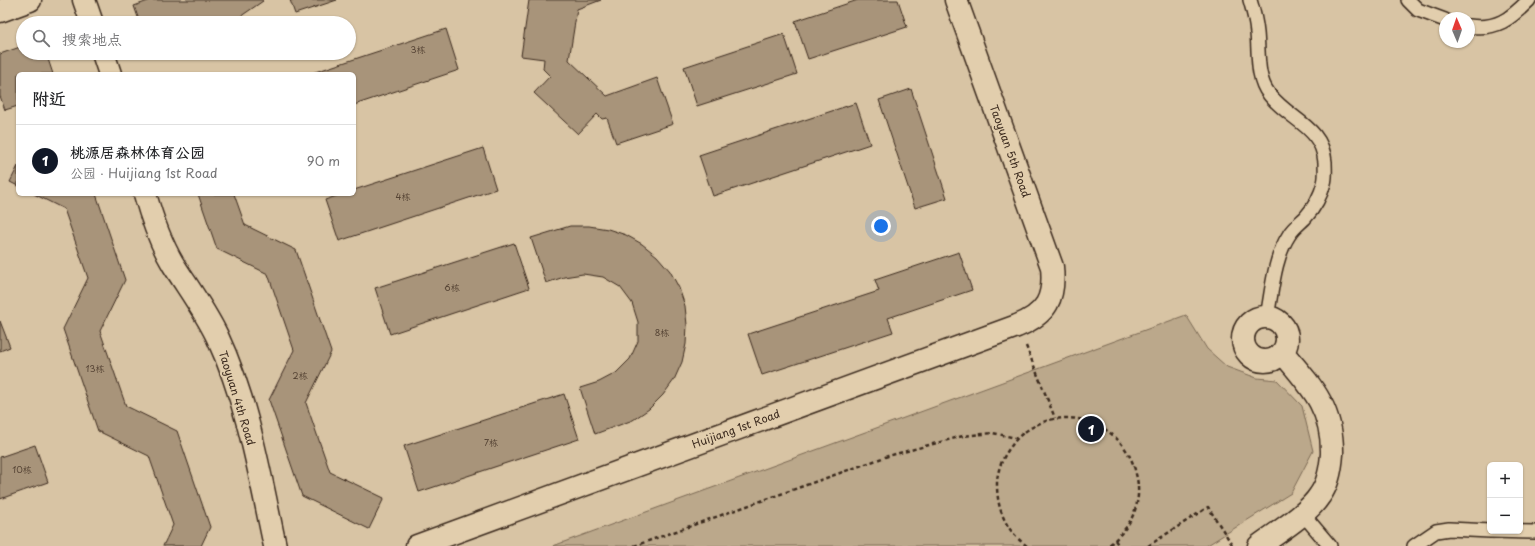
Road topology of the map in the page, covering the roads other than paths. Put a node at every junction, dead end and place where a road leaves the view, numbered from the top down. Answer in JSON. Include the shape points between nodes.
{"nodes":[{"id":1,"x":30,"y":0,"type":"edge"},
{"id":2,"x":84,"y":0,"type":"edge"},
{"id":3,"x":1250,"y":0,"type":"edge"},
{"id":4,"x":1408,"y":0,"type":"edge"},
{"id":5,"x":1529,"y":0,"type":"edge"},
{"id":6,"x":959,"y":1,"type":"edge"},
{"id":7,"x":0,"y":11,"type":"edge"},
{"id":8,"x":90,"y":16,"type":"edge"},
{"id":9,"x":1439,"y":18,"type":"edge"},
{"id":10,"x":1475,"y":26,"type":"edge"},
{"id":11,"x":105,"y":60,"type":"edge"},
{"id":12,"x":109,"y":72,"type":"edge"},
{"id":13,"x":146,"y":196,"type":"edge"},
{"id":14,"x":1048,"y":303,"type":"joint"},
{"id":15,"x":1267,"y":317,"type":"junction"},
{"id":16,"x":1283,"y":353,"type":"junction"},
{"id":17,"x":1302,"y":513,"type":"junction"},
{"id":18,"x":1487,"y":531,"type":"edge"},
{"id":19,"x":1523,"y":532,"type":"edge"},
{"id":20,"x":1535,"y":532,"type":"edge"},
{"id":21,"x":275,"y":546,"type":"edge"},
{"id":22,"x":417,"y":546,"type":"edge"},
{"id":23,"x":1259,"y":546,"type":"edge"},
{"id":24,"x":1330,"y":546,"type":"edge"},
{"id":25,"x":1414,"y":546,"type":"edge"}],
"edges":[{"from":1,"to":7,"type":"street"},
{"from":2,"to":8,"type":"street"},
{"from":3,"to":15,"type":"lane","via":[[1257,33],[1261,75],[1268,94],[1319,140],[1324,153],[1325,168],[1325,182],[1315,205],[1289,235],[1284,245],[1276,269]]},
{"from":4,"to":9,"type":"lane","via":[[1418,10]]},
{"from":5,"to":10,"type":"lane","via":[[1514,15],[1495,26]]},
{"from":6,"to":14,"type":"street","name":"Taoyuan 5th Road","via":[[1052,267],[1053,280]]},
{"from":11,"to":12,"type":"street"},
{"from":13,"to":21,"type":"street","name":"Taoyuan 4th Road","via":[[161,241],[203,309],[229,364],[250,434]]},
{"from":14,"to":22,"type":"street","name":"Huijiang 1st Road","via":[[1031,320],[1017,326]]},
{"from":15,"to":16,"type":"street","via":[[1274,318],[1284,327],[1288,340]]},
{"from":15,"to":16,"type":"street","via":[[1260,317],[1248,325],[1244,332],[1244,347],[1255,359],[1262,361],[1270,361]]},
{"from":16,"to":17,"type":"street","via":[[1320,399],[1331,432],[1332,458],[1326,485],[1320,496]]},
{"from":17,"to":23,"type":"street"},
{"from":17,"to":24,"type":"lane"},
{"from":18,"to":25,"type":"lane","via":[[1436,531]]},
{"from":19,"to":20,"type":"lane"}]}
